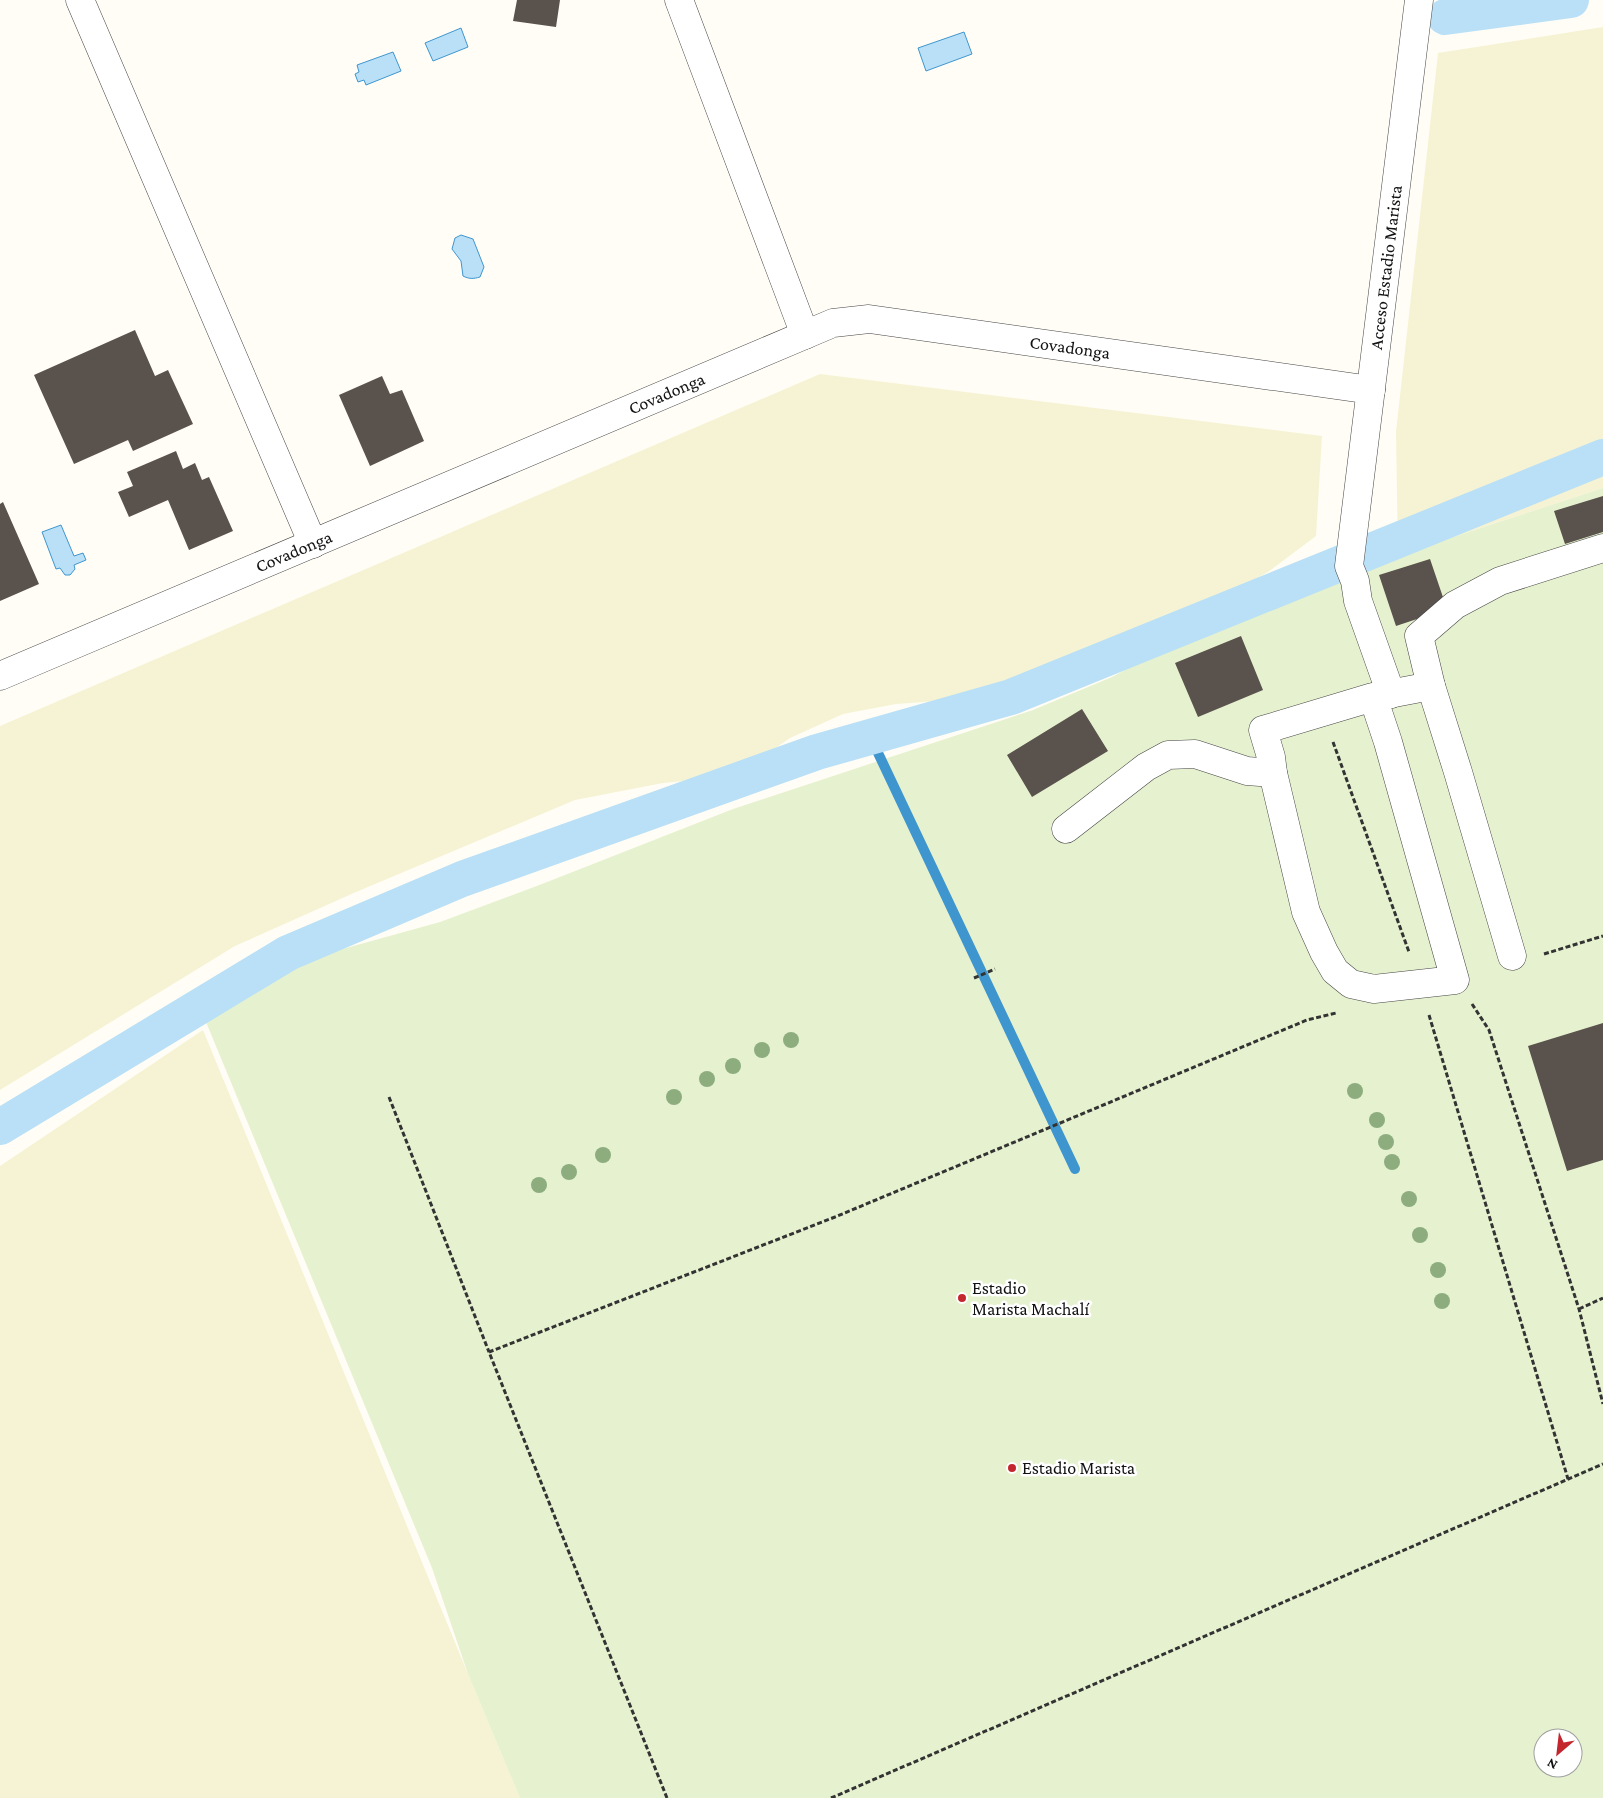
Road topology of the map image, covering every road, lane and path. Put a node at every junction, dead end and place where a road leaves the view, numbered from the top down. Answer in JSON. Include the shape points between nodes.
{"nodes":[{"id":1,"x":80,"y":0,"type":"edge"},
{"id":2,"x":679,"y":0,"type":"edge"},
{"id":3,"x":1419,"y":0,"type":"edge"},
{"id":4,"x":805,"y":335,"type":"junction"},
{"id":5,"x":1371,"y":390,"type":"junction"},
{"id":6,"x":312,"y":544,"type":"junction"},
{"id":7,"x":1603,"y":548,"type":"edge"},
{"id":8,"x":0,"y":676,"type":"edge"},
{"id":9,"x":1431,"y":686,"type":"junction"},
{"id":10,"x":1382,"y":695,"type":"junction"},
{"id":11,"x":1323,"y":713,"type":"junction"},
{"id":12,"x":1273,"y":773,"type":"junction"},
{"id":13,"x":1066,"y":829,"type":"dead end"},
{"id":14,"x":1512,"y":956,"type":"dead end"},
{"id":15,"x":995,"y":969,"type":"dead end"},
{"id":16,"x":974,"y":978,"type":"dead end"},
{"id":17,"x":1455,"y":980,"type":"junction"},
{"id":18,"x":1420,"y":985,"type":"junction"},
{"id":19,"x":1345,"y":1010,"type":"dead end"},
{"id":20,"x":389,"y":1097,"type":"dead end"},
{"id":21,"x":1603,"y":1298,"type":"edge"},
{"id":22,"x":1579,"y":1309,"type":"junction"},
{"id":23,"x":490,"y":1352,"type":"junction"},
{"id":24,"x":1603,"y":1404,"type":"edge"},
{"id":25,"x":1603,"y":1464,"type":"edge"},
{"id":26,"x":1568,"y":1480,"type":"junction"},
{"id":27,"x":667,"y":1798,"type":"edge"},
{"id":28,"x":831,"y":1798,"type":"edge"}],
"edges":[{"from":1,"to":6,"type":"street"},
{"from":2,"to":4,"type":"street"},
{"from":3,"to":5,"type":"street","name":"Acceso Estadio Marista"},
{"from":4,"to":5,"type":"street","name":"Covadonga","via":[[833,323],[870,320]]},
{"from":4,"to":6,"type":"street","name":"Covadonga"},
{"from":5,"to":10,"type":"street","name":"Acceso Estadio Marista","via":[[1350,566]]},
{"from":6,"to":8,"type":"street","name":"Covadonga"},
{"from":7,"to":9,"type":"street","via":[[1500,581],[1455,605],[1418,636]]},
{"from":9,"to":10,"type":"street"},
{"from":9,"to":14,"type":"street"},
{"from":10,"to":11,"type":"street"},
{"from":10,"to":17,"type":"street","name":"Acceso Estadio Marista","via":[[1388,742]]},
{"from":11,"to":12,"type":"street","via":[[1263,730]]},
{"from":11,"to":18,"type":"path"},
{"from":12,"to":13,"type":"street","via":[[1247,771],[1195,754],[1168,755],[1146,767]]},
{"from":12,"to":18,"type":"street","via":[[1306,912],[1335,971],[1351,984],[1374,989]]},
{"from":15,"to":16,"type":"path"},
{"from":17,"to":18,"type":"street"},
{"from":17,"to":22,"type":"path","via":[[1489,1030]]},
{"from":18,"to":26,"type":"path"},
{"from":19,"to":23,"type":"path","via":[[1307,1020],[835,1217]]},
{"from":20,"to":23,"type":"path"},
{"from":21,"to":22,"type":"path"},
{"from":22,"to":24,"type":"path"},
{"from":23,"to":27,"type":"path"},
{"from":25,"to":26,"type":"path"},
{"from":26,"to":28,"type":"path"}]}
